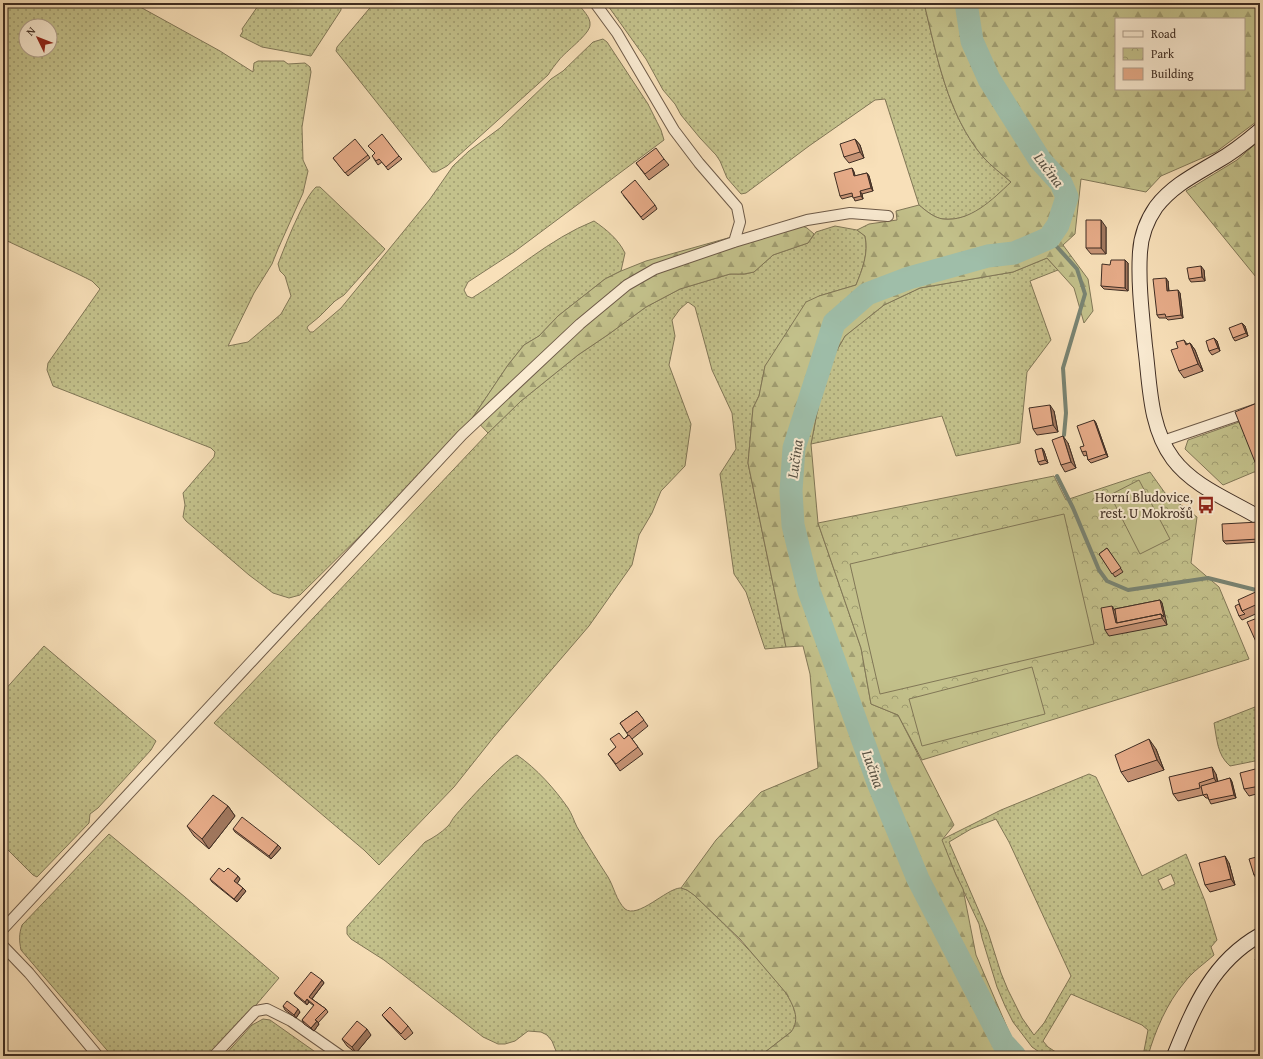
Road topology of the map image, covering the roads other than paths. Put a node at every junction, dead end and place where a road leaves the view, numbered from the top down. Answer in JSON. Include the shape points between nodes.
{"nodes":[{"id":1,"x":594,"y":3,"type":"edge"},
{"id":2,"x":1260,"y":130,"type":"edge"},
{"id":3,"x":888,"y":216,"type":"dead end"},
{"id":4,"x":734,"y":242,"type":"junction"},
{"id":5,"x":1260,"y":408,"type":"edge"},
{"id":6,"x":1164,"y":441,"type":"junction"},
{"id":7,"x":1260,"y":518,"type":"edge"},
{"id":8,"x":3,"y":929,"type":"edge"},
{"id":9,"x":1260,"y":935,"type":"edge"},
{"id":10,"x":3,"y":946,"type":"edge"},
{"id":11,"x":98,"y":1056,"type":"edge"},
{"id":12,"x":214,"y":1056,"type":"edge"},
{"id":13,"x":341,"y":1056,"type":"edge"},
{"id":14,"x":1174,"y":1056,"type":"edge"}],
"edges":[{"from":1,"to":4,"type":"street","via":[[618,32],[674,130],[737,206],[740,222]]},
{"from":2,"to":6,"type":"street","via":[[1242,145],[1170,191],[1146,224],[1140,252],[1141,307],[1153,409]]},
{"from":3,"to":4,"type":"street","via":[[850,213],[828,216]]},
{"from":4,"to":8,"type":"street","via":[[655,269],[627,285],[580,324],[462,435]]},
{"from":5,"to":6,"type":"street"},
{"from":6,"to":7,"type":"street","via":[[1173,458],[1191,477]]},
{"from":9,"to":14,"type":"street","via":[[1237,950],[1208,983],[1196,1002]]},
{"from":10,"to":11,"type":"street","via":[[29,973]]},
{"from":12,"to":13,"type":"street","via":[[256,1011],[267,1009],[291,1021]]}]}
